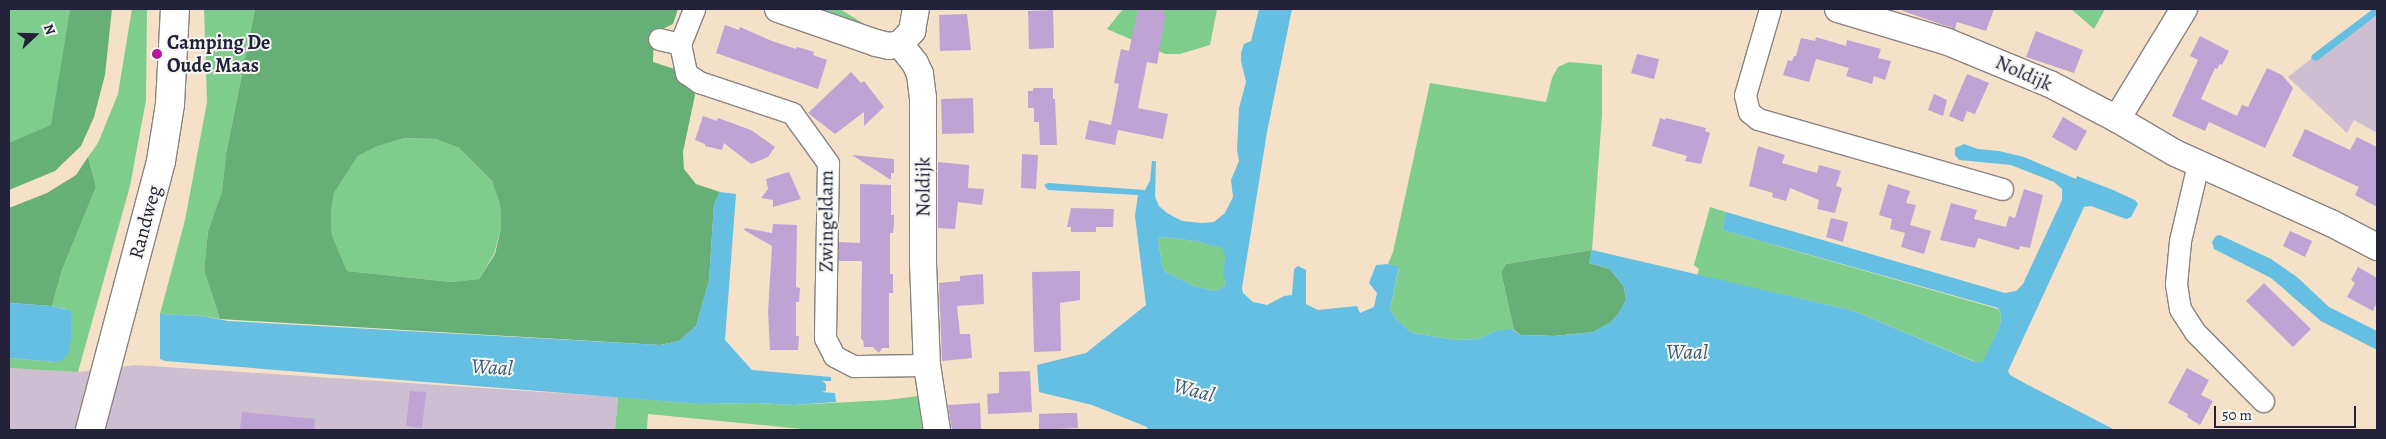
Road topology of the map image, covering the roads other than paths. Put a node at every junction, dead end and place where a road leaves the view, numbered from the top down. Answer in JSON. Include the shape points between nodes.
{"nodes":[{"id":1,"x":175,"y":9,"type":"edge"},
{"id":2,"x":694,"y":9,"type":"edge"},
{"id":3,"x":778,"y":9,"type":"edge"},
{"id":4,"x":916,"y":9,"type":"edge"},
{"id":5,"x":1770,"y":9,"type":"edge"},
{"id":6,"x":1838,"y":9,"type":"edge"},
{"id":7,"x":2184,"y":9,"type":"edge"},
{"id":8,"x":659,"y":38,"type":"dead end"},
{"id":9,"x":680,"y":44,"type":"junction"},
{"id":10,"x":900,"y":44,"type":"junction"},
{"id":11,"x":2117,"y":119,"type":"junction"},
{"id":12,"x":2198,"y":164,"type":"junction"},
{"id":13,"x":2002,"y":189,"type":"dead end"},
{"id":14,"x":2377,"y":247,"type":"edge"},
{"id":15,"x":928,"y":377,"type":"junction"},
{"id":16,"x":2263,"y":401,"type":"dead end"},
{"id":17,"x":90,"y":430,"type":"edge"},
{"id":18,"x":938,"y":430,"type":"edge"}],
"edges":[{"from":1,"to":17,"type":"main road","name":"Randweg","via":[[170,104],[161,161]]},
{"from":2,"to":9,"type":"street"},
{"from":3,"to":10,"type":"street","via":[[876,43]]},
{"from":4,"to":10,"type":"street","via":[[912,30]]},
{"from":5,"to":13,"type":"street","via":[[1745,95],[1749,112],[1758,119]]},
{"from":6,"to":11,"type":"street","name":"Noldijk","via":[[1986,56],[2050,84]]},
{"from":7,"to":11,"type":"street"},
{"from":8,"to":9,"type":"street"},
{"from":9,"to":15,"type":"street","name":"Zwingeldam","via":[[686,73],[699,82],[792,113],[828,163],[825,338],[834,356],[854,366]]},
{"from":10,"to":15,"type":"street","name":"Noldijk","via":[[920,74],[923,98],[923,263]]},
{"from":11,"to":12,"type":"street","name":"Noldijk"},
{"from":12,"to":14,"type":"street","name":"Noldijk"},
{"from":12,"to":16,"type":"street","via":[[2180,241],[2176,284],[2180,309],[2195,332]]},
{"from":15,"to":18,"type":"street","name":"Noldijk"}]}
